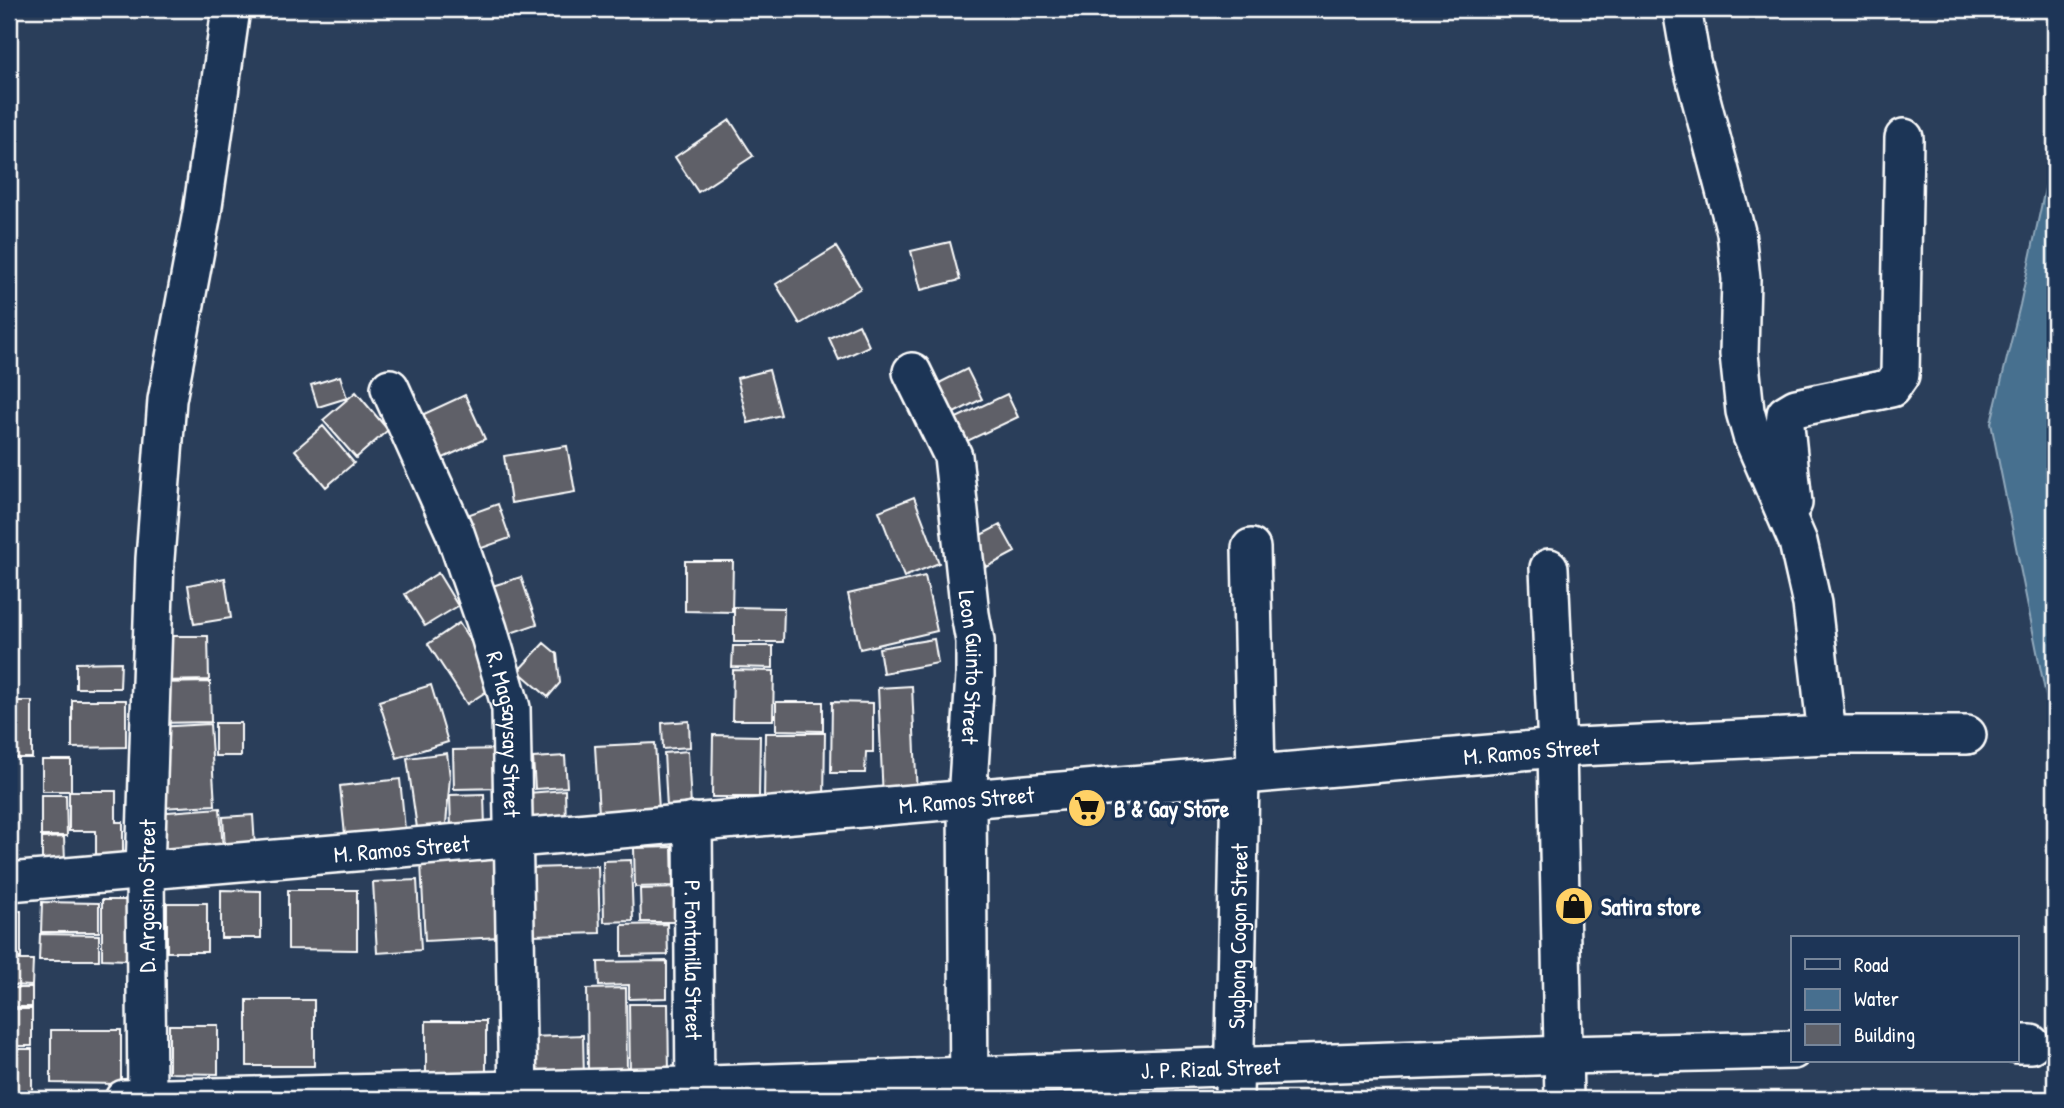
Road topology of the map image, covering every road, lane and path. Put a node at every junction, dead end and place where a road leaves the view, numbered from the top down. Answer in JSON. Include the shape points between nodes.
{"nodes":[{"id":1,"x":232,"y":9,"type":"edge"},
{"id":2,"x":1682,"y":9,"type":"edge"},
{"id":3,"x":1904,"y":138,"type":"dead end"},
{"id":4,"x":912,"y":372,"type":"dead end"},
{"id":5,"x":390,"y":388,"type":"dead end"},
{"id":6,"x":1798,"y":542,"type":"junction"},
{"id":7,"x":1251,"y":548,"type":"dead end"},
{"id":8,"x":1549,"y":568,"type":"dead end"},
{"id":9,"x":1827,"y":735,"type":"junction"},
{"id":10,"x":1967,"y":735,"type":"dead end"},
{"id":11,"x":1557,"y":748,"type":"junction"},
{"id":12,"x":1248,"y":774,"type":"junction"},
{"id":13,"x":967,"y":799,"type":"junction"},
{"id":14,"x":693,"y":822,"type":"junction"},
{"id":15,"x":514,"y":840,"type":"junction"},
{"id":16,"x":145,"y":871,"type":"junction"},
{"id":17,"x":9,"y":882,"type":"edge"},
{"id":18,"x":1791,"y":1050,"type":"edge"},
{"id":19,"x":1564,"y":1055,"type":"junction"},
{"id":20,"x":1235,"y":1084,"type":"edge"},
{"id":21,"x":969,"y":1087,"type":"edge"},
{"id":22,"x":695,"y":1093,"type":"edge"},
{"id":23,"x":518,"y":1094,"type":"edge"},
{"id":24,"x":140,"y":1099,"type":"edge"},
{"id":25,"x":1563,"y":1099,"type":"edge"}],
"edges":[{"from":1,"to":16,"type":"street","name":"D. Argosino Street","via":[[202,213],[167,400],[155,559]]},
{"from":2,"to":6,"type":"street","via":[[1736,232],[1745,411]]},
{"from":3,"to":6,"type":"street","via":[[1900,375],[1891,388],[1786,414]]},
{"from":4,"to":13,"type":"street","name":"Leon Guinto Street","via":[[953,456],[975,641]]},
{"from":5,"to":15,"type":"street","name":"R. Magsaysay Street","via":[[455,533],[511,708]]},
{"from":6,"to":9,"type":"street","via":[[1812,604]]},
{"from":7,"to":12,"type":"street","name":"Sugbong Cogon Street"},
{"from":8,"to":11,"type":"street"},
{"from":9,"to":10,"type":"street","name":"M. Ramos Street"},
{"from":9,"to":11,"type":"street","name":"M. Ramos Street"},
{"from":11,"to":12,"type":"street","name":"M. Ramos Street"},
{"from":11,"to":19,"type":"street"},
{"from":12,"to":13,"type":"street","name":"M. Ramos Street"},
{"from":12,"to":20,"type":"street","name":"Sugbong Cogon Street"},
{"from":13,"to":14,"type":"street","name":"M. Ramos Street"},
{"from":13,"to":21,"type":"street","name":"Leon Guinto Street"},
{"from":14,"to":15,"type":"street","name":"M. Ramos Street"},
{"from":14,"to":22,"type":"street","name":"P. Fontanilla Street"},
{"from":15,"to":16,"type":"street","name":"M. Ramos Street"},
{"from":15,"to":23,"type":"street","name":"R. Magsaysay Street"},
{"from":16,"to":17,"type":"street","name":"M. Ramos Street"},
{"from":16,"to":24,"type":"street","name":"D. Argosino Street"},
{"from":18,"to":19,"type":"street","name":"J. P. Rizal Street"},
{"from":19,"to":20,"type":"street","name":"J. P. Rizal Street"},
{"from":19,"to":25,"type":"street"},
{"from":20,"to":21,"type":"street","name":"J. P. Rizal Street"},
{"from":21,"to":22,"type":"street","name":"J. P. Rizal Street"},
{"from":22,"to":23,"type":"street","name":"J. P. Rizal Street"},
{"from":23,"to":24,"type":"street","name":"J. P. Rizal Street"}]}
